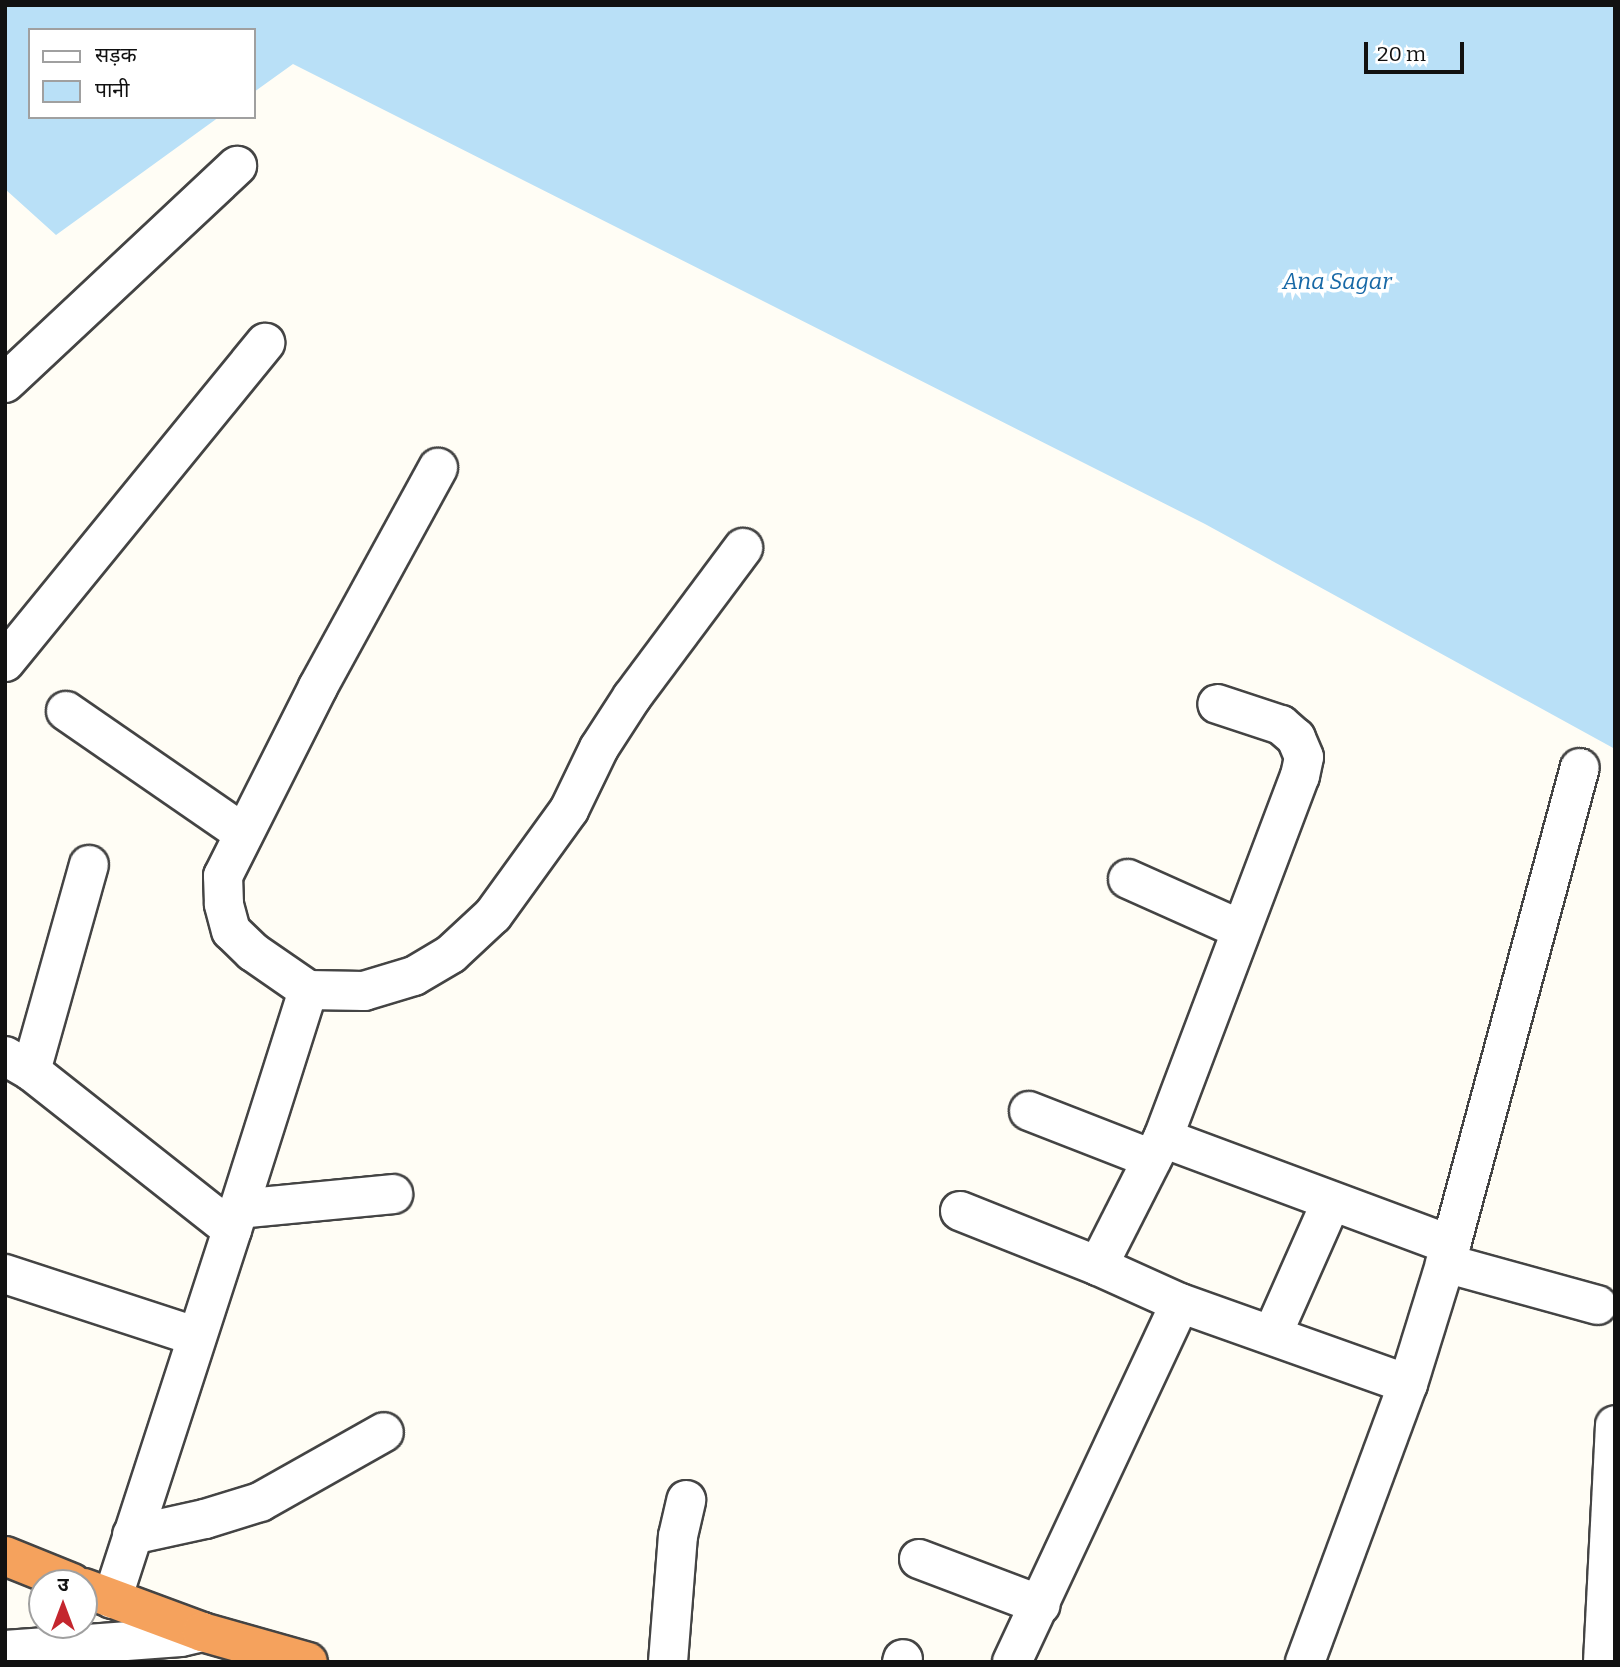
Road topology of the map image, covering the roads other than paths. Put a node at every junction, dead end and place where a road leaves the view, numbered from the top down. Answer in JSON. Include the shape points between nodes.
{"nodes":[{"id":1,"x":237,"y":166,"type":"dead end"},
{"id":2,"x":265,"y":344,"type":"dead end"},
{"id":3,"x":5,"y":383,"type":"edge"},
{"id":4,"x":438,"y":468,"type":"dead end"},
{"id":5,"x":743,"y":548,"type":"dead end"},
{"id":6,"x":5,"y":662,"type":"edge"},
{"id":7,"x":1217,"y":704,"type":"dead end"},
{"id":8,"x":66,"y":711,"type":"dead end"},
{"id":9,"x":1580,"y":768,"type":"dead end"},
{"id":10,"x":243,"y":834,"type":"junction"},
{"id":11,"x":89,"y":865,"type":"dead end"},
{"id":12,"x":1128,"y":878,"type":"dead end"},
{"id":13,"x":1240,"y":929,"type":"junction"},
{"id":14,"x":307,"y":990,"type":"junction"},
{"id":15,"x":18,"y":1063,"type":"edge"},
{"id":16,"x":1029,"y":1111,"type":"dead end"},
{"id":17,"x":1157,"y":1149,"type":"junction"},
{"id":18,"x":393,"y":1194,"type":"dead end"},
{"id":19,"x":1331,"y":1202,"type":"junction"},
{"id":20,"x":960,"y":1211,"type":"dead end"},
{"id":21,"x":235,"y":1220,"type":"junction"},
{"id":22,"x":1448,"y":1254,"type":"junction"},
{"id":23,"x":1098,"y":1266,"type":"junction"},
{"id":24,"x":5,"y":1275,"type":"edge"},
{"id":25,"x":1180,"y":1303,"type":"junction"},
{"id":26,"x":1597,"y":1305,"type":"dead end"},
{"id":27,"x":1273,"y":1334,"type":"junction"},
{"id":28,"x":195,"y":1336,"type":"junction"},
{"id":29,"x":1408,"y":1384,"type":"junction"},
{"id":30,"x":1615,"y":1426,"type":"edge"},
{"id":31,"x":384,"y":1433,"type":"dead end"},
{"id":32,"x":686,"y":1500,"type":"dead end"},
{"id":33,"x":132,"y":1535,"type":"junction"},
{"id":34,"x":5,"y":1556,"type":"edge"},
{"id":35,"x":919,"y":1559,"type":"dead end"},
{"id":36,"x":37,"y":1569,"type":"edge"},
{"id":37,"x":98,"y":1594,"type":"edge"},
{"id":38,"x":1041,"y":1605,"type":"junction"},
{"id":39,"x":188,"y":1644,"type":"edge"},
{"id":40,"x":5,"y":1650,"type":"edge"},
{"id":41,"x":308,"y":1662,"type":"edge"},
{"id":42,"x":668,"y":1662,"type":"edge"},
{"id":43,"x":1012,"y":1662,"type":"edge"},
{"id":44,"x":1305,"y":1662,"type":"edge"},
{"id":45,"x":1603,"y":1662,"type":"edge"}],
"edges":[{"from":1,"to":3,"type":"street"},
{"from":2,"to":6,"type":"street"},
{"from":4,"to":10,"type":"street"},
{"from":5,"to":14,"type":"street","via":[[632,697],[599,748],[569,810],[493,915],[451,954],[414,976],[364,991]]},
{"from":7,"to":13,"type":"street","via":[[1281,725],[1296,738],[1304,757]]},
{"from":8,"to":10,"type":"street"},
{"from":9,"to":22,"type":"street"},
{"from":10,"to":14,"type":"street","via":[[223,876],[231,931]]},
{"from":11,"to":15,"type":"street"},
{"from":12,"to":13,"type":"street"},
{"from":13,"to":17,"type":"street"},
{"from":14,"to":21,"type":"street"},
{"from":15,"to":21,"type":"street"},
{"from":16,"to":17,"type":"street"},
{"from":17,"to":19,"type":"street"},
{"from":17,"to":23,"type":"street"},
{"from":18,"to":21,"type":"street"},
{"from":19,"to":22,"type":"street"},
{"from":19,"to":27,"type":"street"},
{"from":20,"to":23,"type":"street"},
{"from":21,"to":28,"type":"street"},
{"from":22,"to":26,"type":"street"},
{"from":22,"to":29,"type":"street"},
{"from":23,"to":25,"type":"street"},
{"from":24,"to":28,"type":"street"},
{"from":25,"to":27,"type":"street"},
{"from":25,"to":38,"type":"street"},
{"from":27,"to":29,"type":"street"},
{"from":28,"to":33,"type":"street"},
{"from":29,"to":44,"type":"street"},
{"from":30,"to":45,"type":"street"},
{"from":31,"to":33,"type":"street","via":[[260,1502]]},
{"from":32,"to":42,"type":"street","via":[[678,1536]]},
{"from":33,"to":37,"type":"street"},
{"from":34,"to":36,"type":"highway"},
{"from":35,"to":38,"type":"street"},
{"from":37,"to":39,"type":"highway"},
{"from":38,"to":43,"type":"street"},
{"from":39,"to":40,"type":"street"},
{"from":39,"to":41,"type":"highway"}]}
